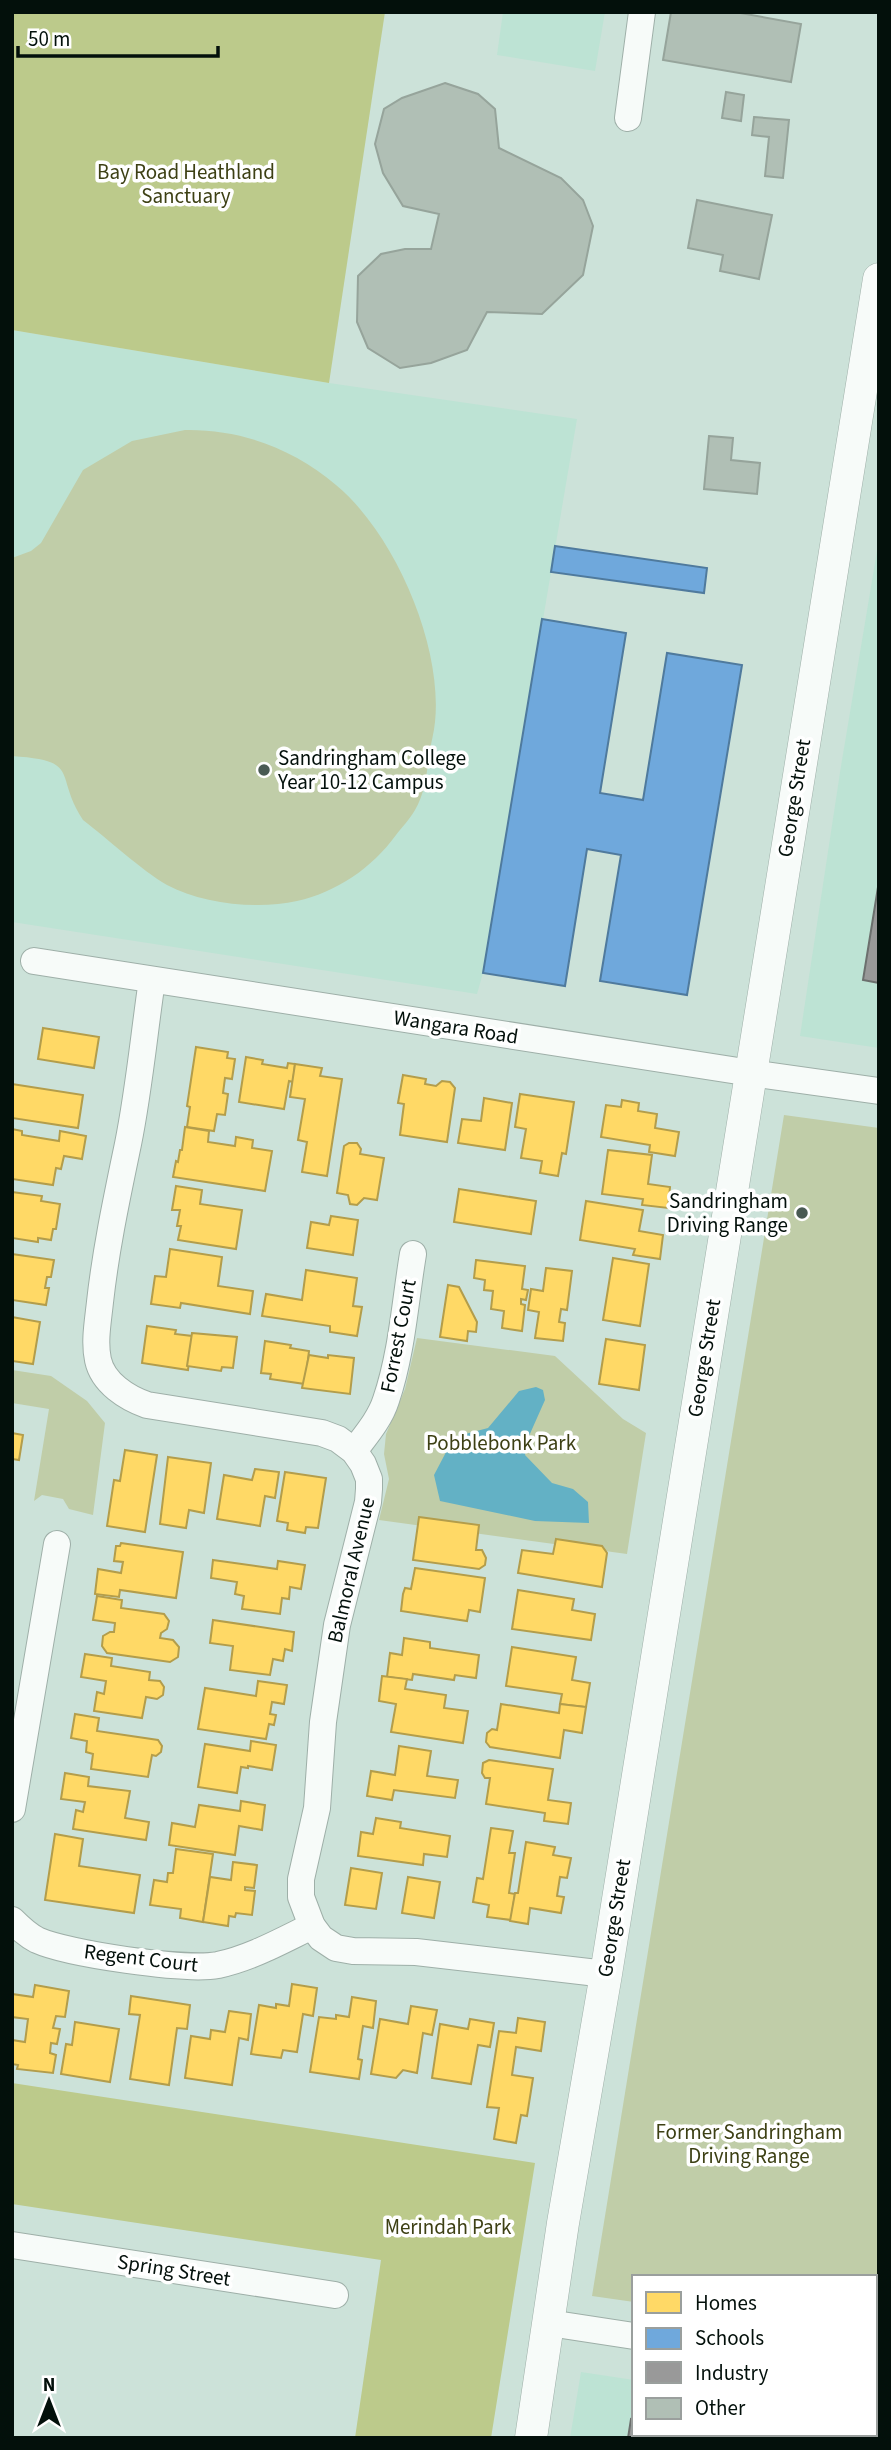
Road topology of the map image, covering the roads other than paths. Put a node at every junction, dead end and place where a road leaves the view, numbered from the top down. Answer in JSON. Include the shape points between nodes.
{"nodes":[{"id":1,"x":642,"y":12,"type":"edge"},
{"id":2,"x":628,"y":118,"type":"dead end"},
{"id":3,"x":879,"y":279,"type":"edge"},
{"id":4,"x":34,"y":961,"type":"dead end"},
{"id":5,"x":152,"y":980,"type":"junction"},
{"id":6,"x":751,"y":1073,"type":"junction"},
{"id":7,"x":879,"y":1091,"type":"edge"},
{"id":8,"x":413,"y":1254,"type":"dead end"},
{"id":9,"x":354,"y":1451,"type":"junction"},
{"id":10,"x":57,"y":1544,"type":"dead end"},
{"id":11,"x":12,"y":1809,"type":"edge"},
{"id":12,"x":12,"y":1920,"type":"edge"},
{"id":13,"x":312,"y":1926,"type":"junction"},
{"id":14,"x":606,"y":1974,"type":"junction"},
{"id":15,"x":12,"y":2245,"type":"edge"},
{"id":16,"x":335,"y":2295,"type":"dead end"},
{"id":17,"x":549,"y":2323,"type":"junction"},
{"id":18,"x":632,"y":2336,"type":"edge"},
{"id":19,"x":531,"y":2438,"type":"edge"}],
"edges":[{"from":1,"to":2,"type":"street"},
{"from":3,"to":6,"type":"street","name":"George Street"},
{"from":4,"to":5,"type":"street","name":"Wangara Road"},
{"from":5,"to":6,"type":"street","name":"Wangara Road"},
{"from":5,"to":9,"type":"street","via":[[128,1141],[106,1247],[98,1362],[106,1378],[135,1401],[322,1433]]},
{"from":6,"to":7,"type":"street","name":"Wangara Road"},
{"from":6,"to":14,"type":"street","name":"George Street"},
{"from":8,"to":9,"type":"street","name":"Forrest Court","via":[[386,1401]]},
{"from":9,"to":13,"type":"street","name":"Balmoral Avenue","via":[[369,1479],[368,1502],[337,1625],[324,1710],[317,1808],[301,1880],[300,1894]]},
{"from":10,"to":11,"type":"street"},
{"from":12,"to":13,"type":"street","name":"Regent Court","via":[[36,1940],[55,1947],[194,1967],[242,1958]]},
{"from":13,"to":14,"type":"street","name":"Balmoral Avenue","via":[[336,1948],[353,1951],[416,1952]]},
{"from":14,"to":17,"type":"street","name":"George Street"},
{"from":15,"to":16,"type":"street","name":"Spring Street"},
{"from":17,"to":18,"type":"street"},
{"from":17,"to":19,"type":"street","name":"George Street"}]}
